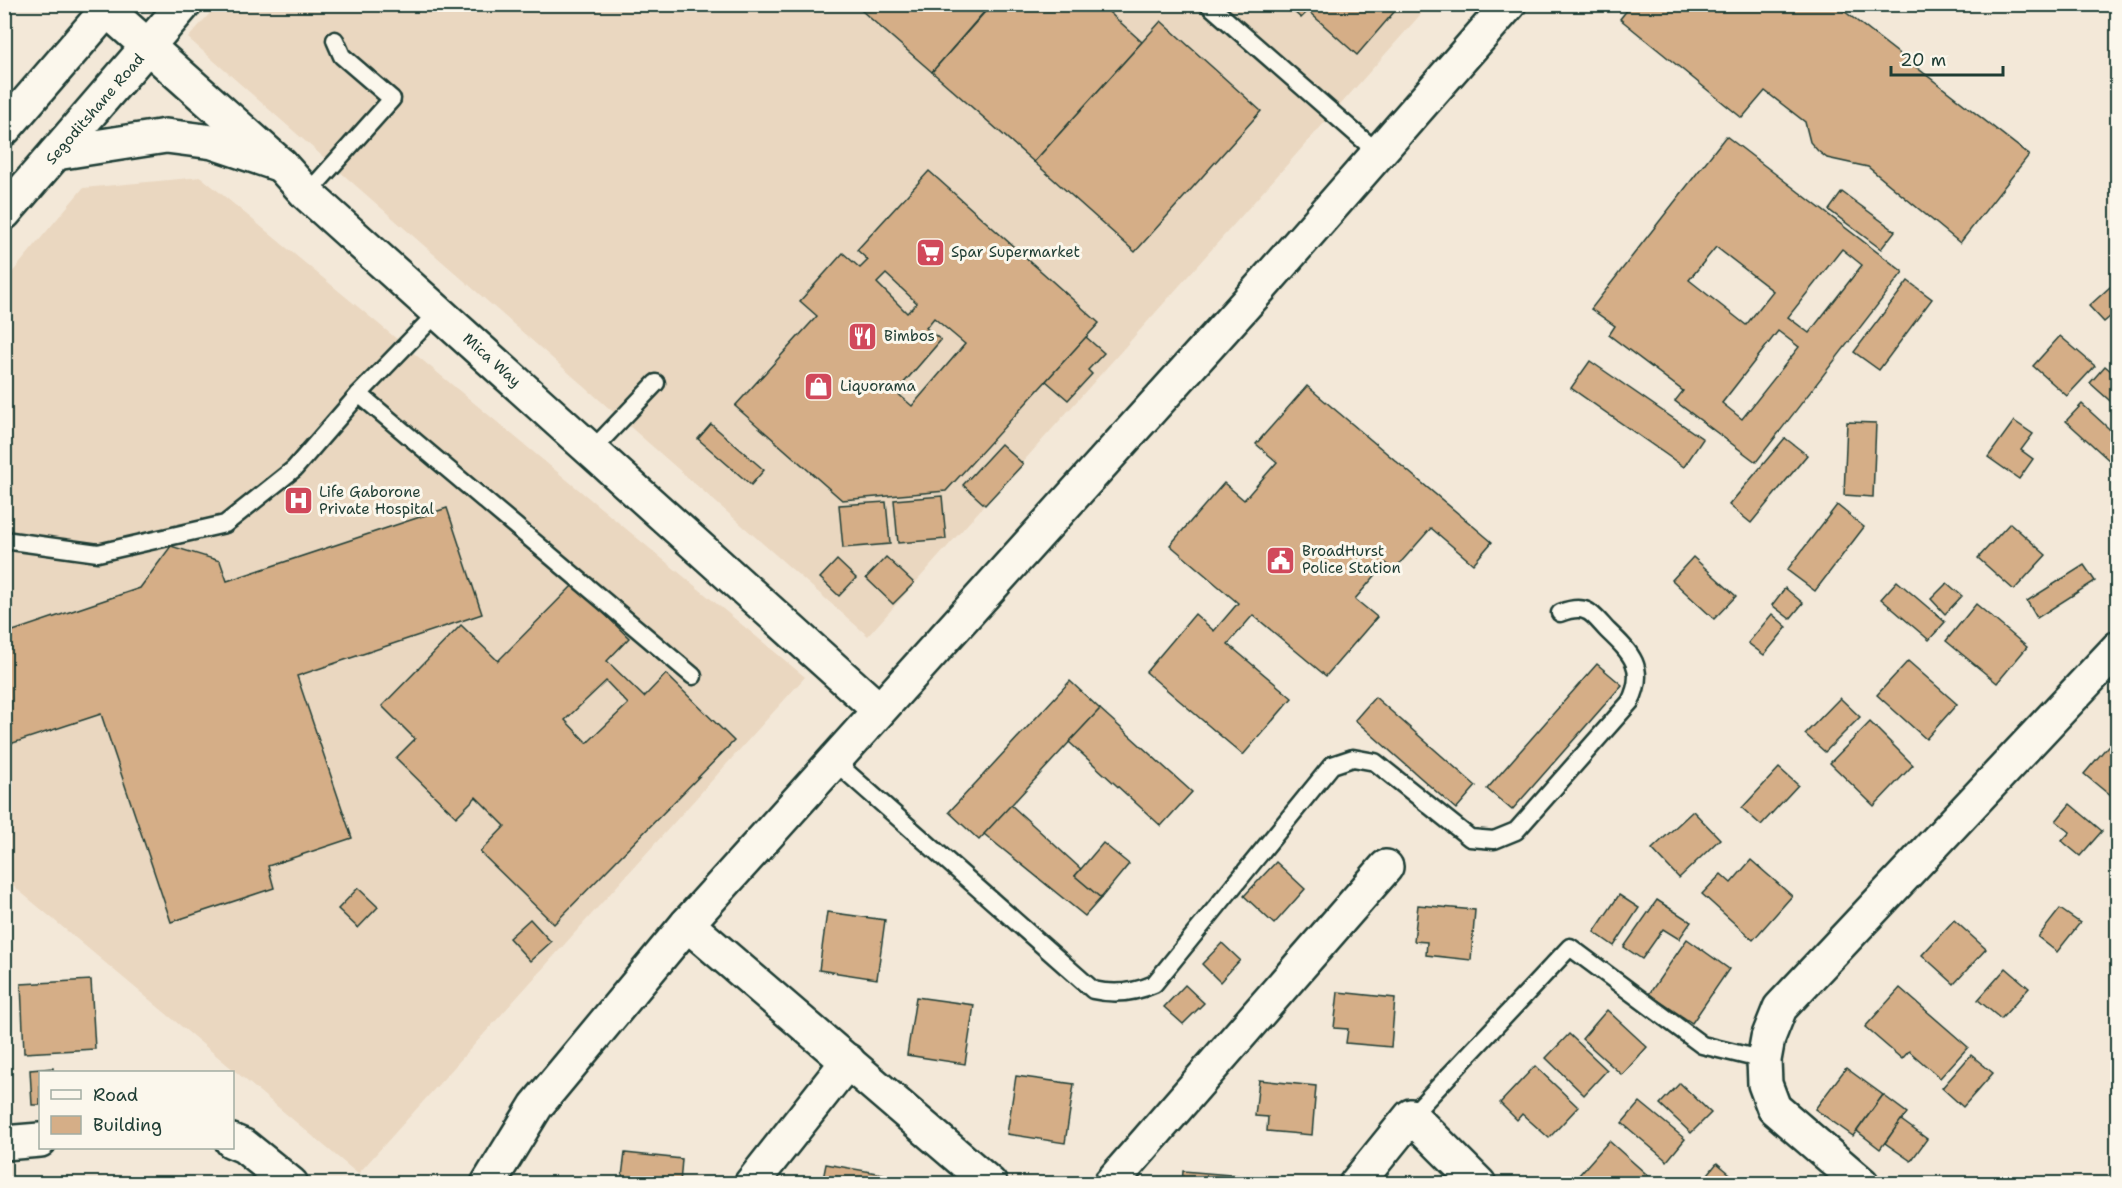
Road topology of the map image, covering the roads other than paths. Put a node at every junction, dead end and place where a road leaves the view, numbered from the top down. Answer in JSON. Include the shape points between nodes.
{"nodes":[{"id":1,"x":183,"y":4,"type":"edge"},
{"id":2,"x":1208,"y":4,"type":"edge"},
{"id":3,"x":1509,"y":4,"type":"edge"},
{"id":4,"x":110,"y":7,"type":"edge"},
{"id":5,"x":335,"y":40,"type":"dead end"},
{"id":6,"x":150,"y":46,"type":"junction"},
{"id":7,"x":4,"y":129,"type":"edge"},
{"id":8,"x":1377,"y":152,"type":"junction"},
{"id":9,"x":56,"y":153,"type":"junction"},
{"id":10,"x":281,"y":165,"type":"junction"},
{"id":11,"x":307,"y":194,"type":"junction"},
{"id":12,"x":4,"y":213,"type":"edge"},
{"id":13,"x":438,"y":312,"type":"junction"},
{"id":14,"x":656,"y":382,"type":"dead end"},
{"id":15,"x":359,"y":394,"type":"junction"},
{"id":16,"x":592,"y":450,"type":"junction"},
{"id":17,"x":4,"y":540,"type":"edge"},
{"id":18,"x":1560,"y":613,"type":"dead end"},
{"id":19,"x":2118,"y":648,"type":"edge"},
{"id":20,"x":693,"y":676,"type":"dead end"},
{"id":21,"x":878,"y":709,"type":"junction"},
{"id":22,"x":833,"y":760,"type":"junction"},
{"id":23,"x":1386,"y":867,"type":"dead end"},
{"id":24,"x":687,"y":924,"type":"junction"},
{"id":25,"x":1764,"y":1060,"type":"junction"},
{"id":26,"x":848,"y":1061,"type":"junction"},
{"id":27,"x":1411,"y":1116,"type":"junction"},
{"id":28,"x":39,"y":1140,"type":"edge"},
{"id":29,"x":234,"y":1142,"type":"edge"},
{"id":30,"x":4,"y":1143,"type":"edge"},
{"id":31,"x":291,"y":1184,"type":"edge"},
{"id":32,"x":488,"y":1184,"type":"edge"},
{"id":33,"x":751,"y":1184,"type":"edge"},
{"id":34,"x":990,"y":1184,"type":"edge"},
{"id":35,"x":1110,"y":1184,"type":"edge"},
{"id":36,"x":1356,"y":1184,"type":"edge"},
{"id":37,"x":1479,"y":1184,"type":"edge"},
{"id":38,"x":1862,"y":1184,"type":"edge"}],
"edges":[{"from":1,"to":6,"type":"street","name":"Segoditshane Road"},
{"from":2,"to":8,"type":"lane"},
{"from":3,"to":8,"type":"street"},
{"from":4,"to":6,"type":"street","name":"Mica Way"},
{"from":4,"to":7,"type":"street"},
{"from":5,"to":11,"type":"lane","via":[[342,56],[392,99]]},
{"from":6,"to":9,"type":"street","name":"Segoditshane Road"},
{"from":6,"to":10,"type":"street","name":"Mica Way"},
{"from":8,"to":21,"type":"street","via":[[1262,287]]},
{"from":9,"to":10,"type":"street","via":[[166,136],[213,142]]},
{"from":9,"to":12,"type":"street","name":"Segoditshane Road"},
{"from":10,"to":11,"type":"street","name":"Mica Way"},
{"from":11,"to":13,"type":"street","name":"Mica Way"},
{"from":13,"to":15,"type":"lane"},
{"from":13,"to":16,"type":"street","name":"Mica Way"},
{"from":14,"to":16,"type":"lane"},
{"from":15,"to":17,"type":"lane","via":[[294,469],[225,524],[98,553]]},
{"from":15,"to":20,"type":"lane"},
{"from":16,"to":21,"type":"street","name":"Mica Way"},
{"from":18,"to":22,"type":"lane","via":[[1573,609],[1587,611],[1629,651],[1638,687],[1630,702],[1516,831],[1494,840],[1470,838],[1375,762],[1342,760],[1332,765],[1154,984],[1140,990],[1093,990]]},
{"from":19,"to":25,"type":"street","via":[[1780,1008]]},
{"from":21,"to":22,"type":"street"},
{"from":22,"to":24,"type":"street"},
{"from":23,"to":35,"type":"street"},
{"from":24,"to":26,"type":"street"},
{"from":24,"to":32,"type":"street","via":[[536,1106]]},
{"from":25,"to":27,"type":"lane","via":[[1702,1045],[1570,947]]},
{"from":25,"to":38,"type":"street","via":[[1765,1084],[1774,1108]]},
{"from":26,"to":33,"type":"street"},
{"from":26,"to":34,"type":"street"},
{"from":27,"to":36,"type":"street"},
{"from":27,"to":37,"type":"street"},
{"from":28,"to":30,"type":"street"},
{"from":29,"to":31,"type":"street"}]}
